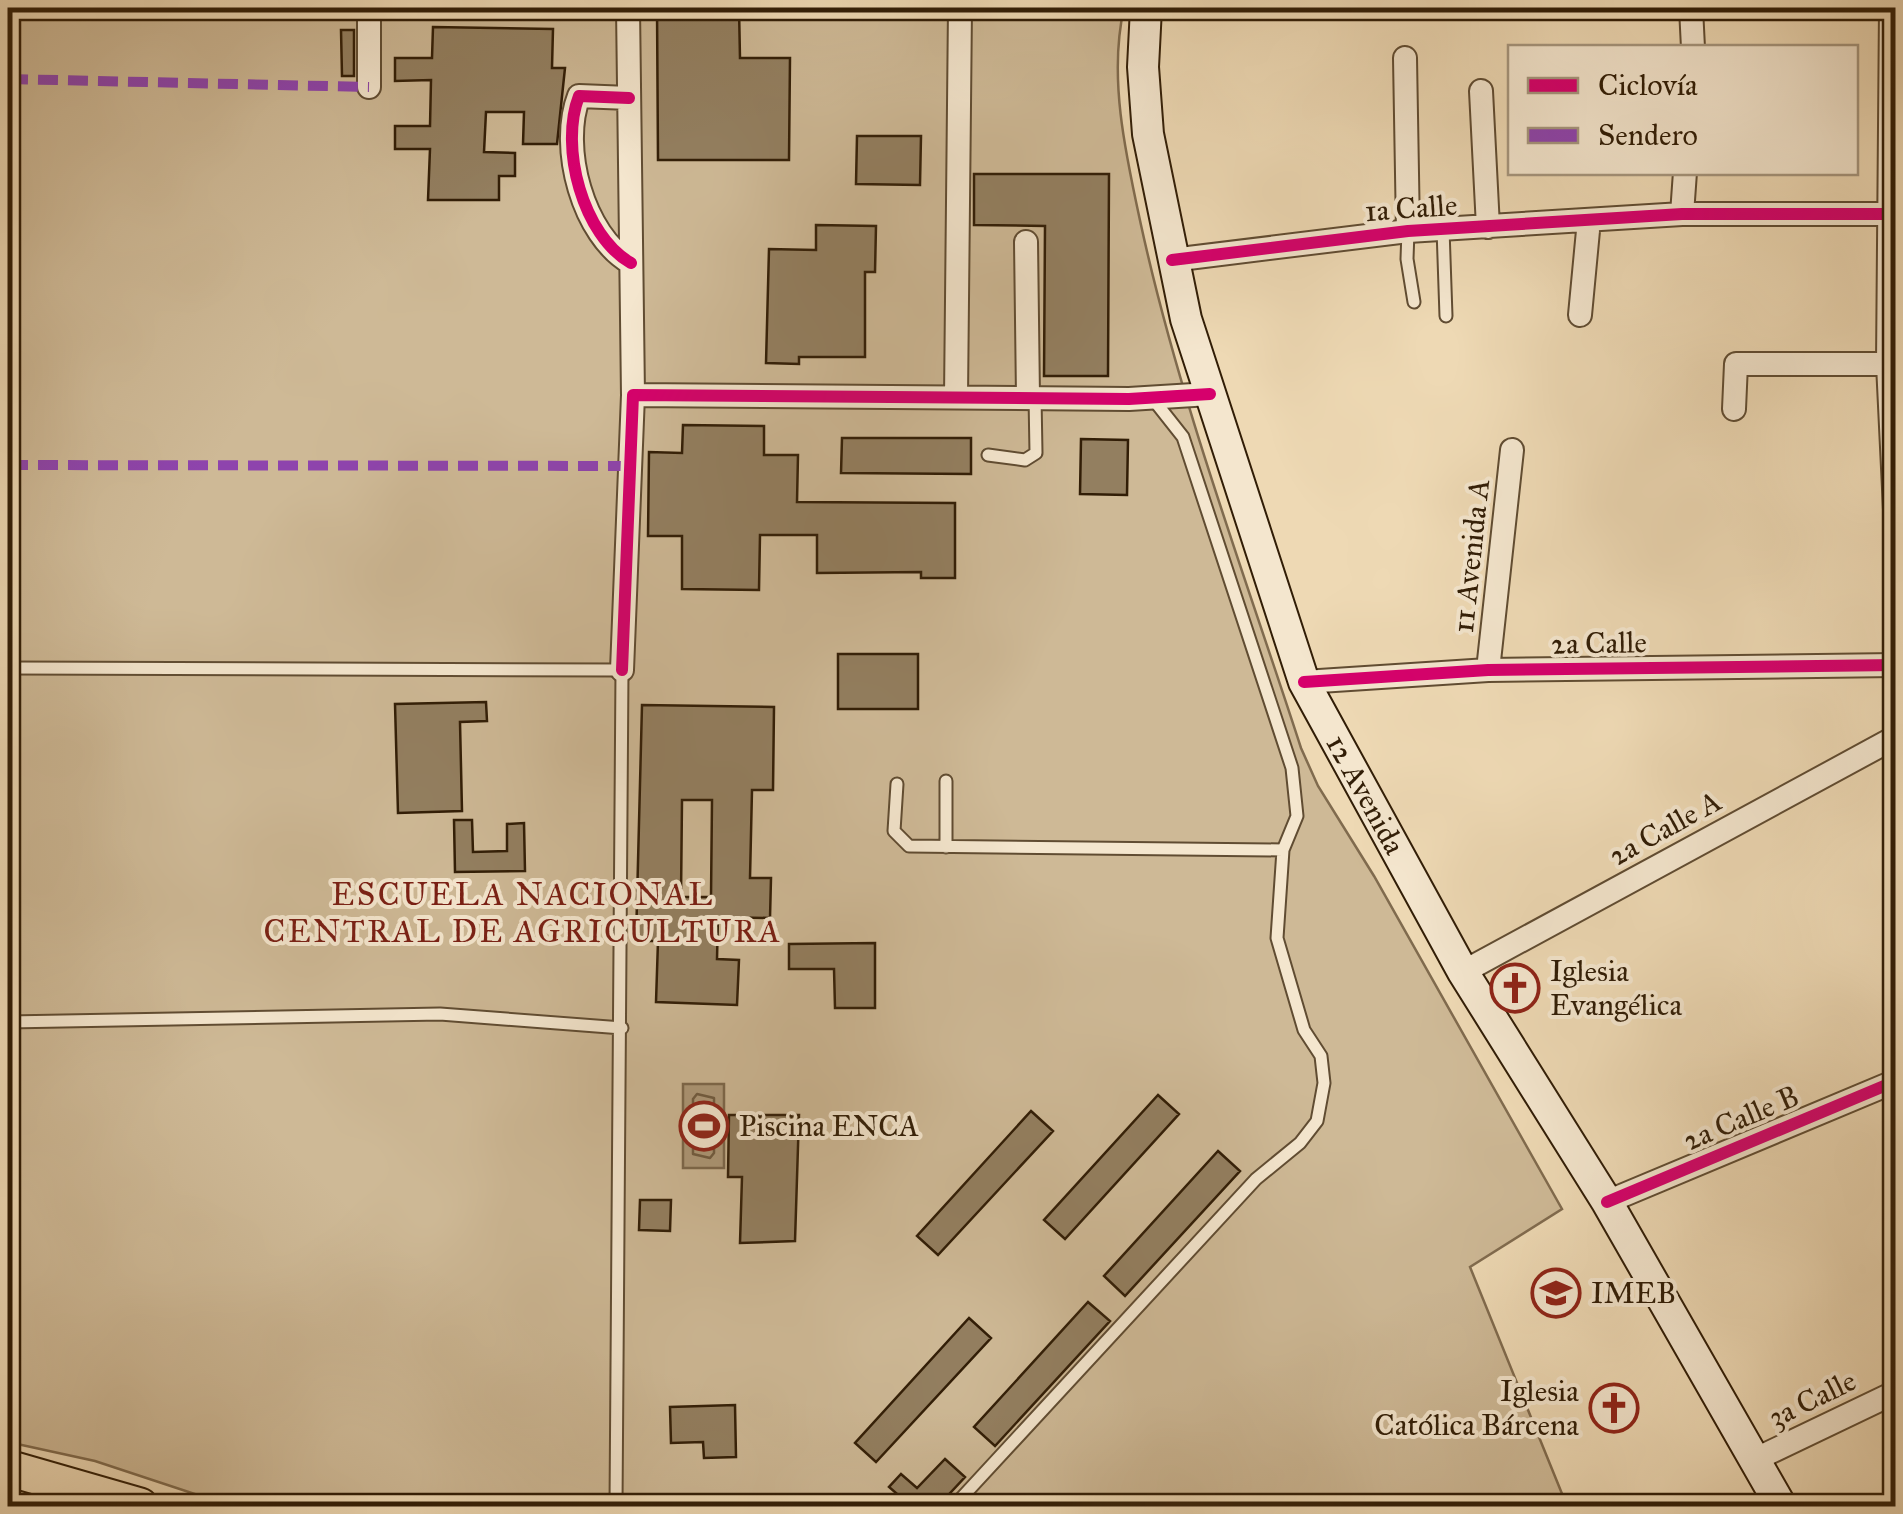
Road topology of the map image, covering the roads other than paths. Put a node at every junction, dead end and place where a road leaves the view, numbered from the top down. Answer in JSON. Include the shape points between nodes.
{"nodes":[{"id":1,"x":369,"y":8,"type":"edge"},
{"id":2,"x":628,"y":8,"type":"edge"},
{"id":3,"x":960,"y":8,"type":"edge"},
{"id":4,"x":1146,"y":8,"type":"edge"},
{"id":5,"x":1692,"y":8,"type":"edge"},
{"id":6,"x":1891,"y":8,"type":"edge"},
{"id":7,"x":1693,"y":45,"type":"edge"},
{"id":8,"x":1404,"y":58,"type":"dead end"},
{"id":9,"x":369,"y":87,"type":"dead end"},
{"id":10,"x":1482,"y":92,"type":"dead end"},
{"id":11,"x":629,"y":98,"type":"junction"},
{"id":12,"x":1685,"y":175,"type":"edge"},
{"id":13,"x":1682,"y":214,"type":"junction"},
{"id":14,"x":1893,"y":214,"type":"edge"},
{"id":15,"x":1590,"y":220,"type":"junction"},
{"id":16,"x":1488,"y":227,"type":"junction"},
{"id":17,"x":1443,"y":230,"type":"junction"},
{"id":18,"x":1408,"y":232,"type":"junction"},
{"id":19,"x":1026,"y":242,"type":"dead end"},
{"id":20,"x":1172,"y":260,"type":"junction"},
{"id":21,"x":631,"y":263,"type":"junction"},
{"id":22,"x":1414,"y":302,"type":"dead end"},
{"id":23,"x":1446,"y":316,"type":"dead end"},
{"id":24,"x":1580,"y":316,"type":"dead end"},
{"id":25,"x":1888,"y":364,"type":"junction"},
{"id":26,"x":1210,"y":394,"type":"junction"},
{"id":27,"x":633,"y":395,"type":"junction"},
{"id":28,"x":956,"y":396,"type":"junction"},
{"id":29,"x":1032,"y":397,"type":"junction"},
{"id":30,"x":1153,"y":398,"type":"junction"},
{"id":31,"x":1734,"y":409,"type":"dead end"},
{"id":32,"x":1512,"y":450,"type":"dead end"},
{"id":33,"x":988,"y":454,"type":"dead end"},
{"id":34,"x":1896,"y":530,"type":"edge"},
{"id":35,"x":1896,"y":665,"type":"edge"},
{"id":36,"x":8,"y":668,"type":"edge"},
{"id":37,"x":622,"y":670,"type":"junction"},
{"id":38,"x":1488,"y":670,"type":"junction"},
{"id":39,"x":1304,"y":682,"type":"junction"},
{"id":40,"x":1896,"y":737,"type":"edge"},
{"id":41,"x":946,"y":781,"type":"dead end"},
{"id":42,"x":897,"y":784,"type":"dead end"},
{"id":43,"x":946,"y":847,"type":"junction"},
{"id":44,"x":1282,"y":850,"type":"junction"},
{"id":45,"x":1464,"y":972,"type":"junction"},
{"id":46,"x":8,"y":1022,"type":"edge"},
{"id":47,"x":622,"y":1028,"type":"junction"},
{"id":48,"x":1896,"y":1081,"type":"edge"},
{"id":49,"x":1606,"y":1202,"type":"junction"},
{"id":50,"x":1896,"y":1392,"type":"edge"},
{"id":51,"x":1754,"y":1460,"type":"junction"},
{"id":52,"x":8,"y":1468,"type":"edge"},
{"id":53,"x":140,"y":1506,"type":"edge"},
{"id":54,"x":616,"y":1506,"type":"edge"},
{"id":55,"x":954,"y":1506,"type":"edge"},
{"id":56,"x":1781,"y":1506,"type":"edge"}],
"edges":[{"from":1,"to":9,"type":"street"},
{"from":2,"to":11,"type":"street"},
{"from":3,"to":28,"type":"street"},
{"from":4,"to":20,"type":"main road","name":"12 Avenida","via":[[1148,134]]},
{"from":5,"to":7,"type":"street"},
{"from":6,"to":14,"type":"street"},
{"from":8,"to":18,"type":"street"},
{"from":10,"to":16,"type":"street"},
{"from":11,"to":21,"type":"street"},
{"from":11,"to":21,"type":"street","via":[[579,96],[574,122],[586,213],[608,246]]},
{"from":12,"to":13,"type":"street"},
{"from":13,"to":14,"type":"street","name":"1a Calle"},
{"from":13,"to":15,"type":"street","name":"1a Calle"},
{"from":14,"to":25,"type":"street"},
{"from":15,"to":16,"type":"street","name":"1a Calle"},
{"from":15,"to":24,"type":"street"},
{"from":16,"to":17,"type":"street","name":"1a Calle"},
{"from":17,"to":18,"type":"street","name":"1a Calle"},
{"from":17,"to":23,"type":"lane"},
{"from":18,"to":20,"type":"street","name":"1a Calle"},
{"from":18,"to":22,"type":"lane"},
{"from":19,"to":29,"type":"street"},
{"from":20,"to":26,"type":"main road","name":"12 Avenida"},
{"from":21,"to":27,"type":"street"},
{"from":25,"to":31,"type":"street","via":[[1736,364]]},
{"from":25,"to":34,"type":"street"},
{"from":26,"to":30,"type":"street"},
{"from":26,"to":39,"type":"main road","name":"12 Avenida"},
{"from":27,"to":28,"type":"street"},
{"from":27,"to":37,"type":"street"},
{"from":28,"to":29,"type":"street"},
{"from":29,"to":30,"type":"street"},
{"from":29,"to":33,"type":"lane","via":[[1036,454],[1025,460]]},
{"from":30,"to":44,"type":"lane","via":[[1183,437],[1292,768],[1297,816]]},
{"from":32,"to":38,"type":"street","name":"11 Avenida A"},
{"from":35,"to":38,"type":"street","name":"2a Calle"},
{"from":36,"to":37,"type":"lane"},
{"from":37,"to":47,"type":"lane"},
{"from":38,"to":39,"type":"street","name":"2a Calle"},
{"from":39,"to":45,"type":"main road","name":"12 Avenida"},
{"from":40,"to":45,"type":"street","name":"2a Calle A"},
{"from":41,"to":43,"type":"lane"},
{"from":42,"to":43,"type":"lane","via":[[896,837],[909,846]]},
{"from":43,"to":44,"type":"lane"},
{"from":44,"to":55,"type":"lane","via":[[1277,938],[1304,1030],[1321,1056],[1317,1122],[1256,1179]]},
{"from":45,"to":49,"type":"main road","name":"12 Avenida"},
{"from":46,"to":47,"type":"lane","via":[[440,1014]]},
{"from":47,"to":54,"type":"lane"},
{"from":48,"to":49,"type":"street","name":"2a Calle B"},
{"from":49,"to":51,"type":"main road","name":"12 Avenida"},
{"from":50,"to":51,"type":"street","name":"3a Calle"},
{"from":51,"to":56,"type":"main road","name":"12 Avenida"},
{"from":52,"to":53,"type":"main road"}]}
